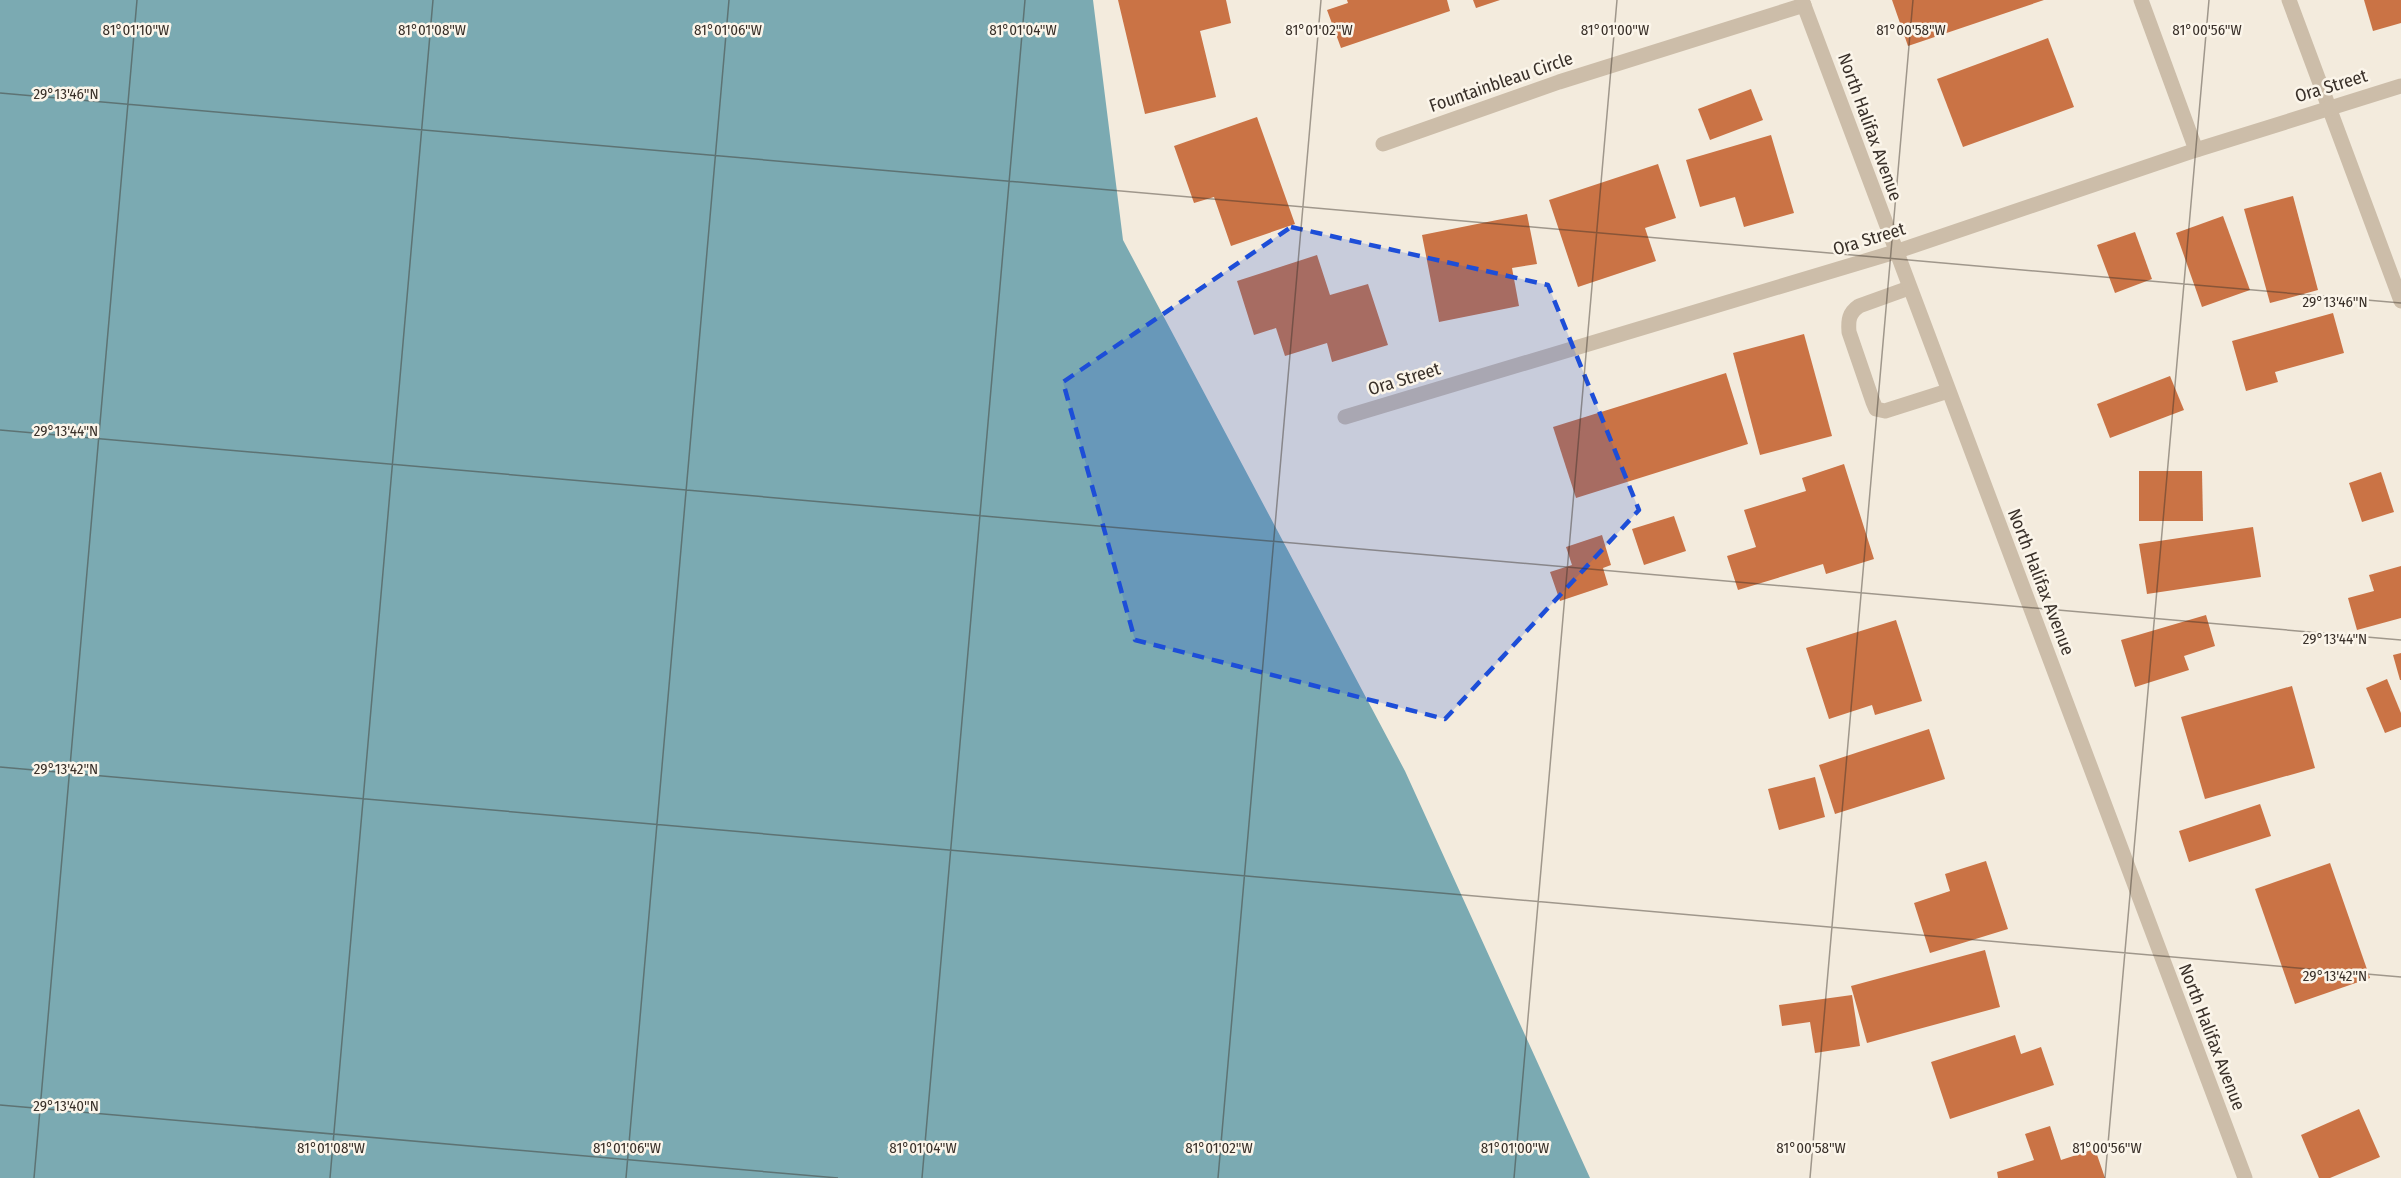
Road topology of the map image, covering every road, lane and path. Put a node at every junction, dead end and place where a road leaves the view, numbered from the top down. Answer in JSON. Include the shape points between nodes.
{"nodes":[{"id":1,"x":2140,"y":0,"type":"edge"},
{"id":2,"x":2289,"y":0,"type":"edge"},
{"id":3,"x":1803,"y":3,"type":"edge"},
{"id":4,"x":2401,"y":86,"type":"edge"},
{"id":5,"x":2329,"y":106,"type":"junction"},
{"id":6,"x":1383,"y":144,"type":"dead end"},
{"id":7,"x":2196,"y":150,"type":"junction"},
{"id":8,"x":1895,"y":252,"type":"junction"},
{"id":9,"x":1909,"y":288,"type":"junction"},
{"id":10,"x":2401,"y":301,"type":"edge"},
{"id":11,"x":1948,"y":391,"type":"junction"},
{"id":12,"x":1345,"y":417,"type":"dead end"},
{"id":13,"x":2245,"y":1178,"type":"edge"}],
"edges":[{"from":1,"to":7,"type":"street"},
{"from":2,"to":5,"type":"street"},
{"from":3,"to":6,"type":"street","name":"Fountainbleau Circle"},
{"from":3,"to":8,"type":"street","name":"North Halifax Avenue"},
{"from":4,"to":5,"type":"street","name":"Ora Street"},
{"from":5,"to":7,"type":"street","name":"Ora Street"},
{"from":5,"to":10,"type":"street"},
{"from":7,"to":8,"type":"street","name":"Ora Street"},
{"from":8,"to":9,"type":"street","name":"North Halifax Avenue"},
{"from":8,"to":12,"type":"street","name":"Ora Street"},
{"from":9,"to":11,"type":"street","name":"North Halifax Avenue"},
{"from":9,"to":11,"type":"street","via":[[1859,306],[1848,321],[1873,402],[1876,409],[1885,411]]},
{"from":11,"to":13,"type":"street","name":"North Halifax Avenue"}]}
